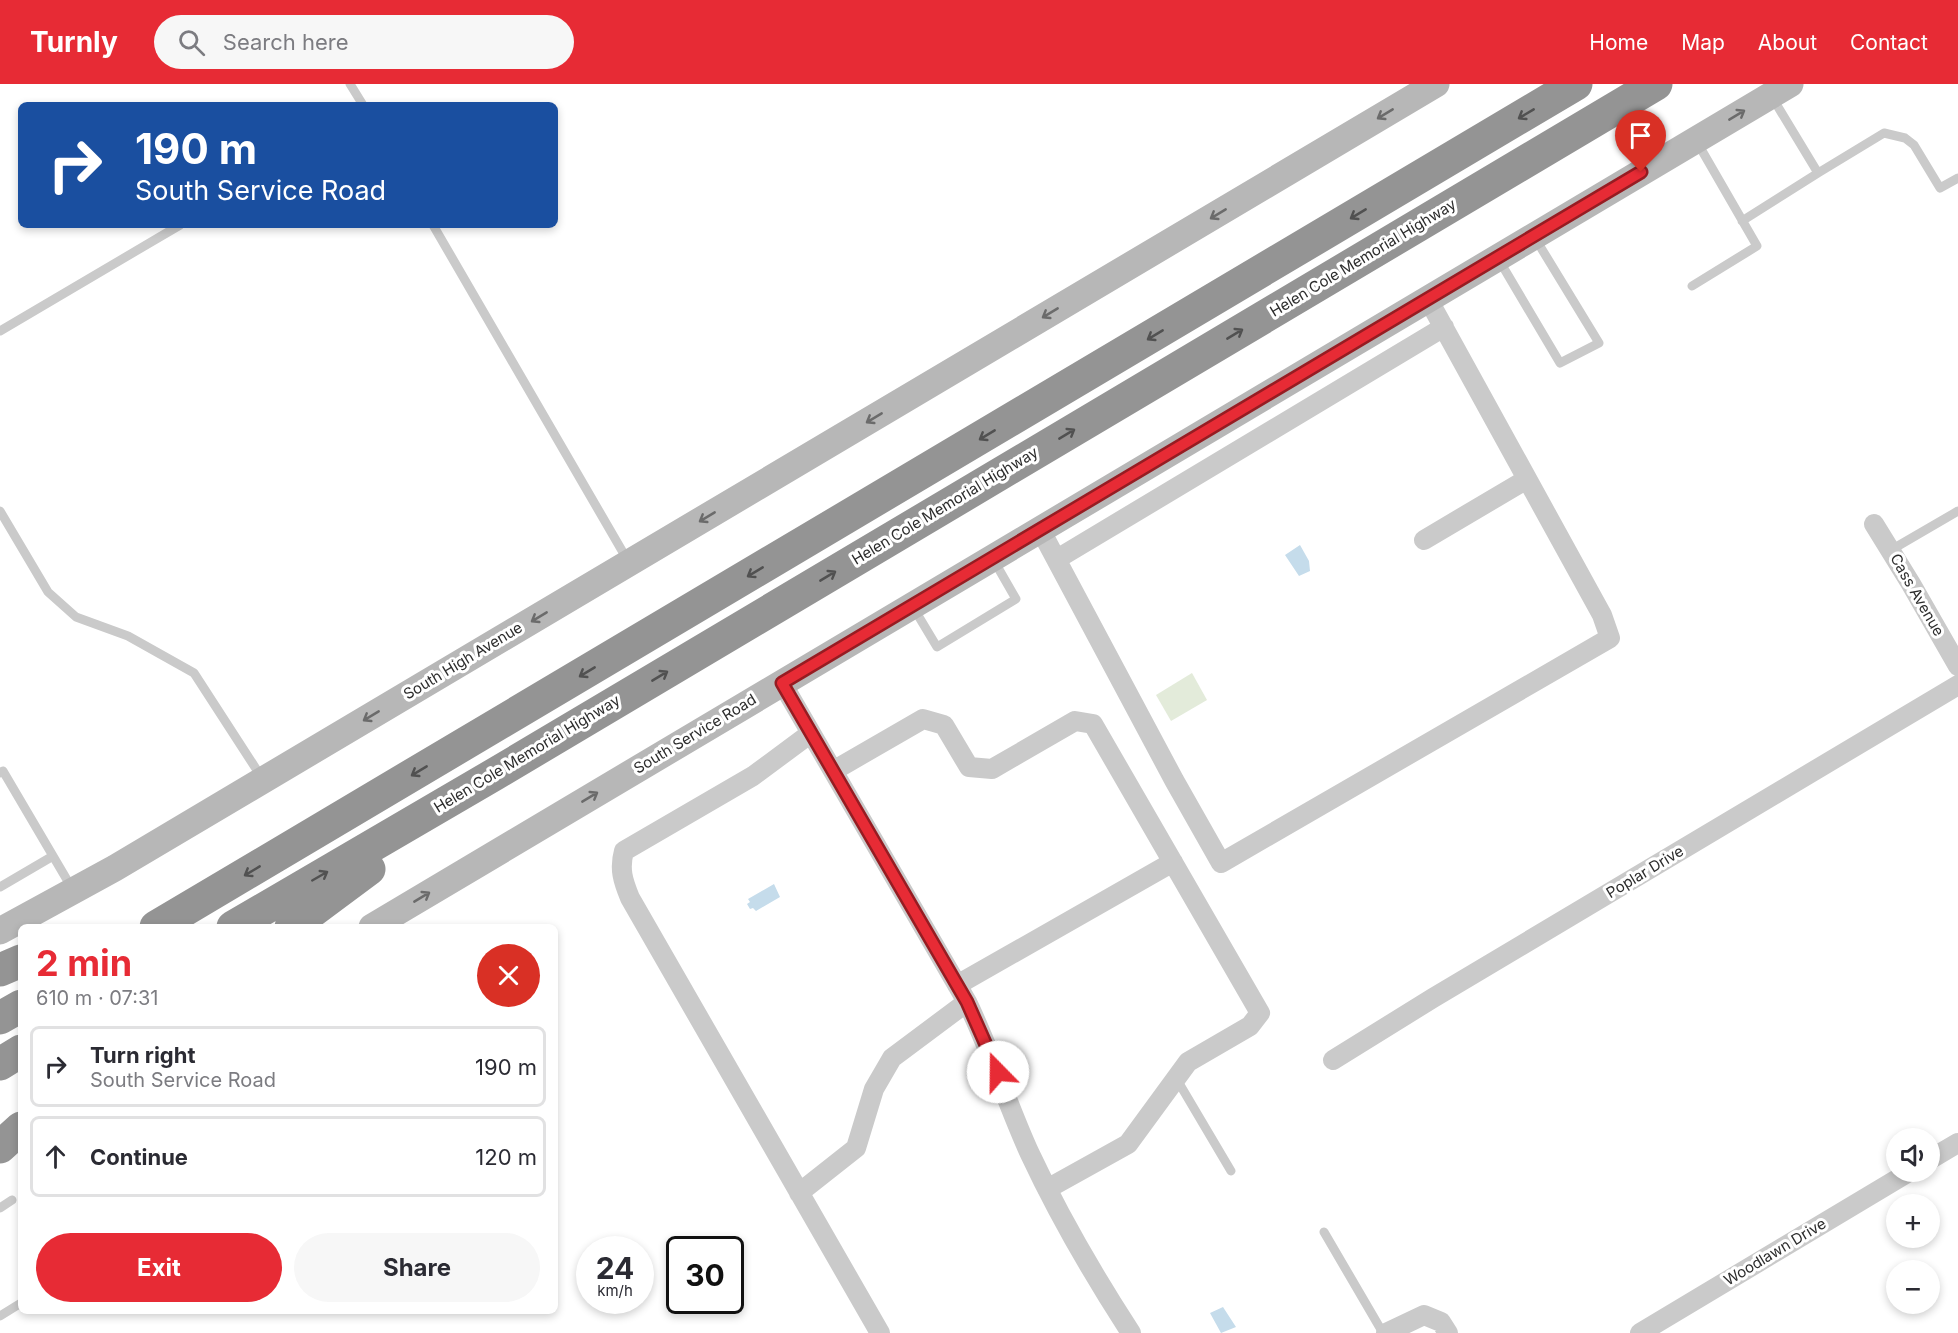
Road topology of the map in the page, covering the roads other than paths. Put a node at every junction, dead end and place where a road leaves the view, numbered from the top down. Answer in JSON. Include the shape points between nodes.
{"nodes":[{"id":1,"x":351,"y":84,"type":"edge"},
{"id":2,"x":1436,"y":84,"type":"edge"},
{"id":3,"x":1576,"y":84,"type":"edge"},
{"id":4,"x":1656,"y":84,"type":"edge"},
{"id":5,"x":1780,"y":90,"type":"edge"},
{"id":6,"x":361,"y":102,"type":"edge"},
{"id":7,"x":1695,"y":140,"type":"junction"},
{"id":8,"x":1818,"y":173,"type":"junction"},
{"id":9,"x":1958,"y":178,"type":"edge"},
{"id":10,"x":1742,"y":221,"type":"junction"},
{"id":11,"x":175,"y":228,"type":"edge"},
{"id":12,"x":435,"y":228,"type":"edge"},
{"id":13,"x":1534,"y":236,"type":"junction"},
{"id":14,"x":1498,"y":258,"type":"junction"},
{"id":15,"x":1692,"y":286,"type":"dead end"},
{"id":16,"x":1428,"y":299,"type":"junction"},
{"id":17,"x":1444,"y":327,"type":"junction"},
{"id":18,"x":0,"y":331,"type":"edge"},
{"id":19,"x":1527,"y":479,"type":"junction"},
{"id":20,"x":0,"y":511,"type":"edge"},
{"id":21,"x":1958,"y":511,"type":"edge"},
{"id":22,"x":1874,"y":524,"type":"dead end"},
{"id":23,"x":1029,"y":535,"type":"junction"},
{"id":24,"x":1424,"y":540,"type":"dead end"},
{"id":25,"x":1891,"y":550,"type":"junction"},
{"id":26,"x":992,"y":558,"type":"junction"},
{"id":27,"x":1057,"y":559,"type":"junction"},
{"id":28,"x":629,"y":563,"type":"junction"},
{"id":29,"x":912,"y":605,"type":"junction"},
{"id":30,"x":1958,"y":666,"type":"edge"},
{"id":31,"x":782,"y":683,"type":"junction"},
{"id":32,"x":1958,"y":685,"type":"edge"},
{"id":33,"x":811,"y":733,"type":"junction"},
{"id":34,"x":833,"y":771,"type":"junction"},
{"id":35,"x":0,"y":773,"type":"edge"},
{"id":36,"x":495,"y":774,"type":"junction"},
{"id":37,"x":264,"y":780,"type":"junction"},
{"id":38,"x":53,"y":856,"type":"junction"},
{"id":39,"x":1173,"y":862,"type":"junction"},
{"id":40,"x":0,"y":887,"type":"edge"},
{"id":41,"x":73,"y":891,"type":"junction"},
{"id":42,"x":165,"y":922,"type":"edge"},
{"id":43,"x":238,"y":924,"type":"edge"},
{"id":44,"x":295,"y":924,"type":"edge"},
{"id":45,"x":377,"y":924,"type":"edge"},
{"id":46,"x":1,"y":927,"type":"edge"},
{"id":47,"x":18,"y":962,"type":"edge"},
{"id":48,"x":0,"y":969,"type":"edge"},
{"id":49,"x":962,"y":994,"type":"junction"},
{"id":50,"x":18,"y":1008,"type":"edge"},
{"id":51,"x":0,"y":1018,"type":"edge"},
{"id":52,"x":18,"y":1053,"type":"edge"},
{"id":53,"x":1333,"y":1060,"type":"dead end"},
{"id":54,"x":0,"y":1064,"type":"edge"},
{"id":55,"x":1176,"y":1078,"type":"junction"},
{"id":56,"x":18,"y":1131,"type":"edge"},
{"id":57,"x":18,"y":1143,"type":"edge"},
{"id":58,"x":1958,"y":1143,"type":"edge"},
{"id":59,"x":0,"y":1147,"type":"edge"},
{"id":60,"x":0,"y":1154,"type":"edge"},
{"id":61,"x":1940,"y":1154,"type":"edge"},
{"id":62,"x":1231,"y":1171,"type":"dead end"},
{"id":63,"x":1893,"y":1182,"type":"edge"},
{"id":64,"x":1047,"y":1190,"type":"junction"},
{"id":65,"x":799,"y":1193,"type":"junction"},
{"id":66,"x":12,"y":1200,"type":"dead end"},
{"id":67,"x":0,"y":1208,"type":"edge"},
{"id":68,"x":1324,"y":1232,"type":"dead end"},
{"id":69,"x":18,"y":1305,"type":"edge"},
{"id":70,"x":0,"y":1316,"type":"edge"},
{"id":71,"x":880,"y":1333,"type":"edge"},
{"id":72,"x":1131,"y":1333,"type":"edge"},
{"id":73,"x":1384,"y":1333,"type":"edge"},
{"id":74,"x":1448,"y":1333,"type":"edge"},
{"id":75,"x":1640,"y":1333,"type":"edge"}],
"edges":[{"from":1,"to":6,"type":"lane"},
{"from":2,"to":28,"type":"main road","name":"South High Avenue","one_way":true},
{"from":3,"to":42,"type":"highway","one_way":true},
{"from":36,"to":4,"type":"highway","name":"Helen Cole Memorial Highway","one_way":true},
{"from":7,"to":5,"type":"main road","name":"South Service Road","one_way":true},
{"from":5,"to":8,"type":"lane"},
{"from":7,"to":10,"type":"lane"},
{"from":7,"to":13,"type":"main road","name":"South Service Road"},
{"from":8,"to":9,"type":"lane","via":[[1884,133],[1905,138],[1914,145],[1940,188]]},
{"from":8,"to":10,"type":"lane"},
{"from":10,"to":15,"type":"lane","via":[[1757,246]]},
{"from":11,"to":18,"type":"lane"},
{"from":12,"to":28,"type":"lane"},
{"from":13,"to":14,"type":"main road","name":"South Service Road"},
{"from":13,"to":14,"type":"lane","via":[[1599,343],[1560,363]]},
{"from":14,"to":16,"type":"main road","name":"South Service Road"},
{"from":16,"to":17,"type":"street"},
{"from":16,"to":23,"type":"main road","name":"South Service Road"},
{"from":17,"to":19,"type":"street"},
{"from":17,"to":27,"type":"street"},
{"from":19,"to":24,"type":"street"},
{"from":19,"to":27,"type":"street","via":[[1602,615],[1610,638],[1221,863]]},
{"from":20,"to":37,"type":"lane","via":[[48,592],[76,616],[128,636],[194,673]]},
{"from":21,"to":25,"type":"lane"},
{"from":22,"to":25,"type":"street","name":"Cass Avenue"},
{"from":23,"to":26,"type":"main road","name":"South Service Road"},
{"from":23,"to":27,"type":"street"},
{"from":25,"to":30,"type":"street","name":"Cass Avenue"},
{"from":26,"to":29,"type":"main road","name":"South Service Road"},
{"from":26,"to":29,"type":"lane","via":[[1016,599],[937,646]]},
{"from":28,"to":37,"type":"main road","name":"South High Avenue","one_way":true},
{"from":29,"to":31,"type":"main road","name":"South Service Road"},
{"from":31,"to":33,"type":"street"},
{"from":45,"to":31,"type":"main road","name":"South Service Road","one_way":true},
{"from":32,"to":53,"type":"street","name":"Poplar Drive"},
{"from":33,"to":34,"type":"street"},
{"from":33,"to":65,"type":"street","via":[[753,776],[624,850],[621,862],[630,898]]},
{"from":34,"to":39,"type":"street","via":[[923,719],[944,726],[969,767],[992,769],[1075,721],[1093,724]]},
{"from":34,"to":49,"type":"street"},
{"from":35,"to":38,"type":"lane","via":[[3,771]]},
{"from":43,"to":36,"type":"highway","name":"Helen Cole Memorial Highway","one_way":true},
{"from":36,"to":44,"type":"highway"},
{"from":37,"to":41,"type":"main road","name":"South High Avenue"},
{"from":38,"to":40,"type":"lane"},
{"from":38,"to":41,"type":"lane"},
{"from":39,"to":49,"type":"street"},
{"from":39,"to":55,"type":"street","via":[[1260,1013],[1250,1026],[1188,1062]]},
{"from":41,"to":46,"type":"main road","name":"South High Avenue"},
{"from":47,"to":48,"type":"highway"},
{"from":49,"to":64,"type":"street"},
{"from":49,"to":65,"type":"street","via":[[892,1058],[874,1089],[856,1148]]},
{"from":50,"to":51,"type":"highway"},
{"from":52,"to":54,"type":"highway"},
{"from":55,"to":62,"type":"lane"},
{"from":55,"to":64,"type":"street","via":[[1128,1144]]},
{"from":56,"to":59,"type":"highway"},
{"from":57,"to":60,"type":"main road"},
{"from":58,"to":61,"type":"street"},
{"from":63,"to":75,"type":"street","name":"Woodlawn Drive"},
{"from":64,"to":72,"type":"street"},
{"from":65,"to":71,"type":"street"},
{"from":66,"to":67,"type":"lane"},
{"from":68,"to":73,"type":"lane"},
{"from":69,"to":70,"type":"lane"},
{"from":73,"to":74,"type":"street","via":[[1424,1315],[1441,1322]]}]}
